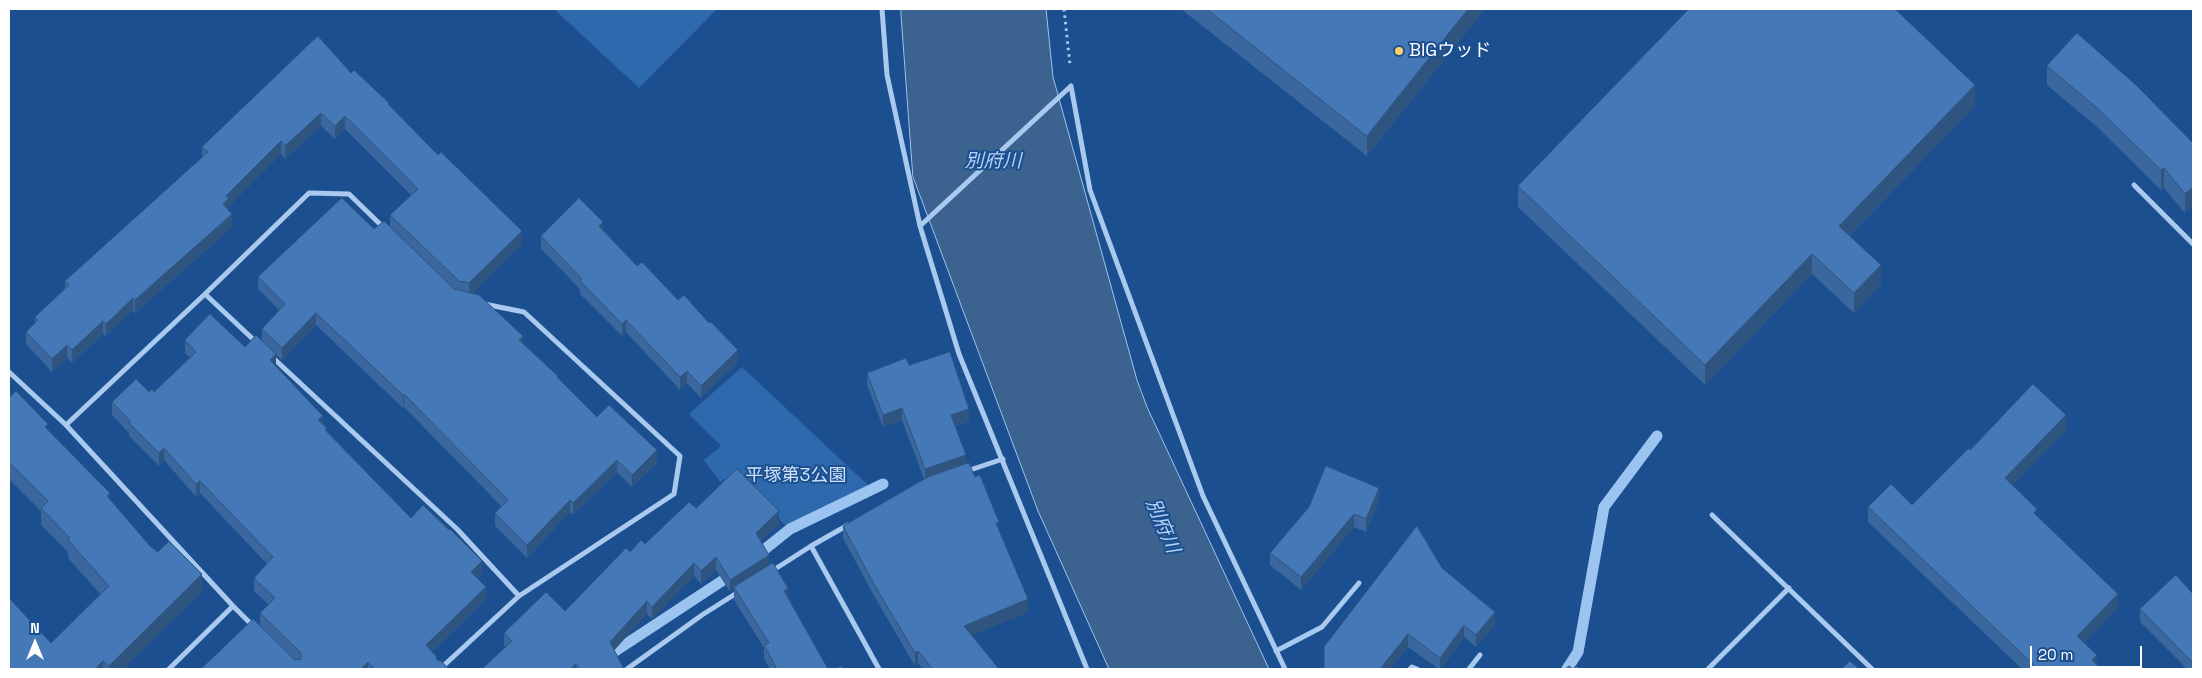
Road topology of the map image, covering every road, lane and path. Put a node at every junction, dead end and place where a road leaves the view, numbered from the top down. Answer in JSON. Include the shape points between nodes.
{"nodes":[{"id":1,"x":882,"y":9,"type":"edge"},
{"id":2,"x":1064,"y":9,"type":"edge"},
{"id":3,"x":1071,"y":86,"type":"junction"},
{"id":4,"x":2134,"y":186,"type":"dead end"},
{"id":5,"x":920,"y":226,"type":"junction"},
{"id":6,"x":392,"y":236,"type":"edge"},
{"id":7,"x":2193,"y":244,"type":"edge"},
{"id":8,"x":205,"y":294,"type":"junction"},
{"id":9,"x":476,"y":302,"type":"edge"},
{"id":10,"x":262,"y":348,"type":"edge"},
{"id":11,"x":270,"y":355,"type":"edge"},
{"id":12,"x":9,"y":372,"type":"edge"},
{"id":13,"x":66,"y":424,"type":"junction"},
{"id":14,"x":1003,"y":459,"type":"junction"},
{"id":15,"x":960,"y":474,"type":"edge"},
{"id":16,"x":1712,"y":515,"type":"dead end"},
{"id":17,"x":852,"y":523,"type":"edge"},
{"id":18,"x":811,"y":546,"type":"junction"},
{"id":19,"x":769,"y":572,"type":"edge"},
{"id":20,"x":1358,"y":583,"type":"dead end"},
{"id":21,"x":744,"y":588,"type":"edge"},
{"id":22,"x":1789,"y":588,"type":"junction"},
{"id":23,"x":519,"y":596,"type":"junction"},
{"id":24,"x":232,"y":606,"type":"junction"},
{"id":25,"x":259,"y":632,"type":"edge"},
{"id":26,"x":1276,"y":650,"type":"junction"},
{"id":27,"x":1480,"y":655,"type":"dead end"},
{"id":28,"x":169,"y":669,"type":"edge"},
{"id":29,"x":440,"y":669,"type":"edge"},
{"id":30,"x":627,"y":669,"type":"edge"},
{"id":31,"x":879,"y":669,"type":"edge"},
{"id":32,"x":1087,"y":669,"type":"edge"},
{"id":33,"x":1285,"y":669,"type":"edge"},
{"id":34,"x":1410,"y":669,"type":"edge"},
{"id":35,"x":1417,"y":669,"type":"edge"},
{"id":36,"x":1469,"y":669,"type":"edge"},
{"id":37,"x":1708,"y":669,"type":"edge"},
{"id":38,"x":1872,"y":669,"type":"edge"}],
"edges":[{"from":1,"to":5,"type":"street","via":[[887,75]]},
{"from":2,"to":3,"type":"path"},
{"from":3,"to":5,"type":"street"},
{"from":3,"to":26,"type":"street","via":[[1090,190],[1203,496]]},
{"from":4,"to":7,"type":"street"},
{"from":5,"to":14,"type":"street","via":[[959,354]]},
{"from":6,"to":8,"type":"street","via":[[349,194],[309,193]]},
{"from":8,"to":10,"type":"street"},
{"from":8,"to":13,"type":"street"},
{"from":9,"to":23,"type":"street","via":[[524,312],[680,456],[674,494]]},
{"from":11,"to":23,"type":"street","via":[[457,529]]},
{"from":12,"to":13,"type":"street"},
{"from":13,"to":24,"type":"street"},
{"from":14,"to":15,"type":"street"},
{"from":14,"to":32,"type":"street"},
{"from":16,"to":22,"type":"street"},
{"from":17,"to":18,"type":"street"},
{"from":18,"to":19,"type":"street"},
{"from":18,"to":31,"type":"street"},
{"from":20,"to":26,"type":"street","via":[[1322,628]]},
{"from":21,"to":30,"type":"street"},
{"from":22,"to":37,"type":"street"},
{"from":22,"to":38,"type":"street"},
{"from":23,"to":29,"type":"street"},
{"from":24,"to":25,"type":"street"},
{"from":24,"to":28,"type":"street"},
{"from":26,"to":33,"type":"street"},
{"from":27,"to":36,"type":"street"},
{"from":34,"to":35,"type":"street"}]}
